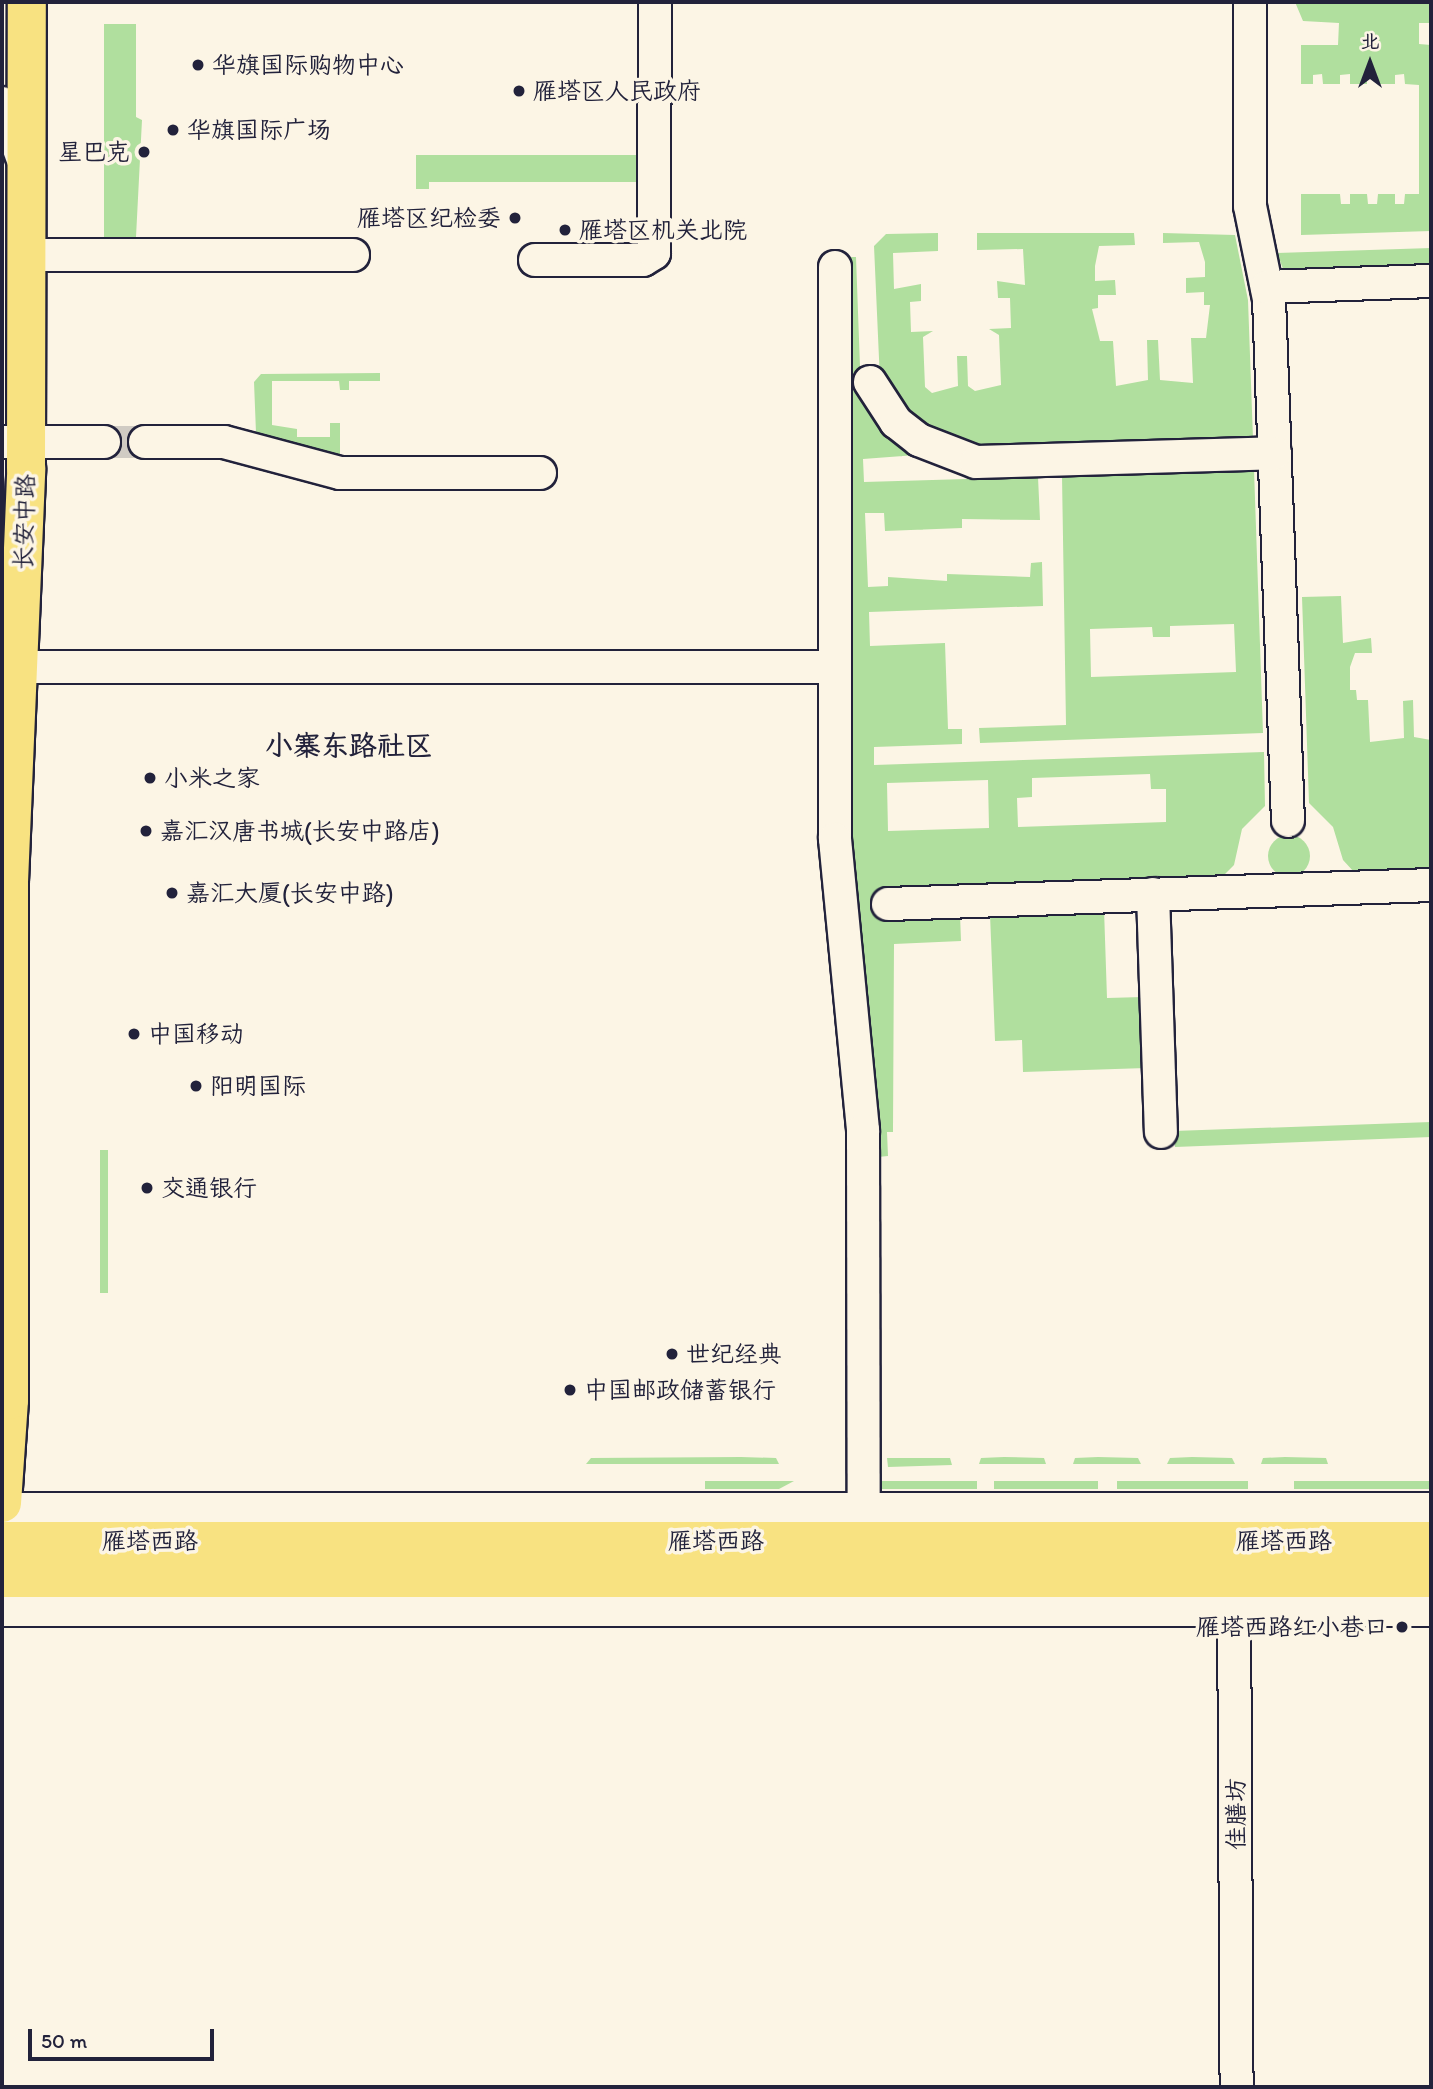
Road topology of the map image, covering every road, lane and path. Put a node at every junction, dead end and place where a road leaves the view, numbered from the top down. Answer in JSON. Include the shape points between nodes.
{"nodes":[{"id":1,"x":27,"y":2,"type":"edge"},
{"id":2,"x":655,"y":2,"type":"edge"},
{"id":3,"x":1251,"y":2,"type":"edge"},
{"id":4,"x":2,"y":103,"type":"edge"},
{"id":5,"x":27,"y":182,"type":"junction"},
{"id":6,"x":27,"y":255,"type":"junction"},
{"id":7,"x":353,"y":255,"type":"dead end"},
{"id":8,"x":535,"y":260,"type":"dead end"},
{"id":9,"x":835,"y":267,"type":"dead end"},
{"id":10,"x":1431,"y":281,"type":"edge"},
{"id":11,"x":1267,"y":287,"type":"junction"},
{"id":12,"x":870,"y":382,"type":"dead end"},
{"id":13,"x":14,"y":442,"type":"edge"},
{"id":14,"x":104,"y":442,"type":"tunnel mouth"},
{"id":15,"x":145,"y":442,"type":"tunnel mouth"},
{"id":16,"x":1275,"y":453,"type":"junction"},
{"id":17,"x":540,"y":473,"type":"dead end"},
{"id":18,"x":18,"y":667,"type":"junction"},
{"id":19,"x":835,"y":667,"type":"junction"},
{"id":20,"x":1288,"y":821,"type":"dead end"},
{"id":21,"x":1431,"y":885,"type":"edge"},
{"id":22,"x":1153,"y":894,"type":"junction"},
{"id":23,"x":888,"y":904,"type":"dead end"},
{"id":24,"x":1161,"y":1132,"type":"dead end"},
{"id":25,"x":2,"y":1503,"type":"edge"},
{"id":26,"x":2,"y":1509,"type":"edge"},
{"id":27,"x":1431,"y":1509,"type":"edge"},
{"id":28,"x":864,"y":1525,"type":"junction"},
{"id":29,"x":2,"y":1541,"type":"edge"},
{"id":30,"x":1234,"y":1541,"type":"junction"},
{"id":31,"x":1431,"y":1541,"type":"edge"},
{"id":32,"x":2,"y":1578,"type":"edge"},
{"id":33,"x":1431,"y":1578,"type":"edge"},
{"id":34,"x":1234,"y":1594,"type":"junction"},
{"id":35,"x":2,"y":1610,"type":"edge"},
{"id":36,"x":1431,"y":1610,"type":"edge"},
{"id":37,"x":1237,"y":2087,"type":"edge"}],
"edges":[{"from":1,"to":5,"type":"main road","name":"长安中路"},
{"from":2,"to":8,"type":"street","via":[[654,253],[643,260]]},
{"from":3,"to":11,"type":"street","via":[[1251,205]]},
{"from":4,"to":5,"type":"street"},
{"from":5,"to":6,"type":"main road","name":"长安中路"},
{"from":6,"to":7,"type":"street"},
{"from":6,"to":13,"type":"main road","name":"长安中路"},
{"from":9,"to":19,"type":"street"},
{"from":10,"to":11,"type":"street"},
{"from":11,"to":16,"type":"street"},
{"from":12,"to":16,"type":"street","via":[[896,422],[919,440],[976,462]]},
{"from":13,"to":14,"type":"street"},
{"from":13,"to":18,"type":"main road","name":"长安中路"},
{"from":15,"to":17,"type":"street","via":[[224,442],[340,473]]},
{"from":16,"to":20,"type":"street"},
{"from":18,"to":19,"type":"street"},
{"from":18,"to":25,"type":"main road","name":"长安中路","via":[[9,895],[9,1400]]},
{"from":19,"to":28,"type":"street","via":[[836,874],[864,1168]]},
{"from":21,"to":22,"type":"street"},
{"from":22,"to":23,"type":"street"},
{"from":22,"to":24,"type":"street"},
{"from":26,"to":28,"type":"street"},
{"from":27,"to":28,"type":"street"},
{"from":28,"to":29,"type":"main road","name":"雁塔西路"},
{"from":28,"to":30,"type":"main road","name":"雁塔西路"},
{"from":30,"to":31,"type":"main road","name":"雁塔西路"},
{"from":30,"to":34,"type":"street","name":"佳膳坊"},
{"from":32,"to":34,"type":"main road","name":"雁塔西路"},
{"from":33,"to":34,"type":"main road","name":"雁塔西路"},
{"from":34,"to":35,"type":"street"},
{"from":34,"to":36,"type":"street"},
{"from":34,"to":37,"type":"street","name":"佳膳坊"}]}
